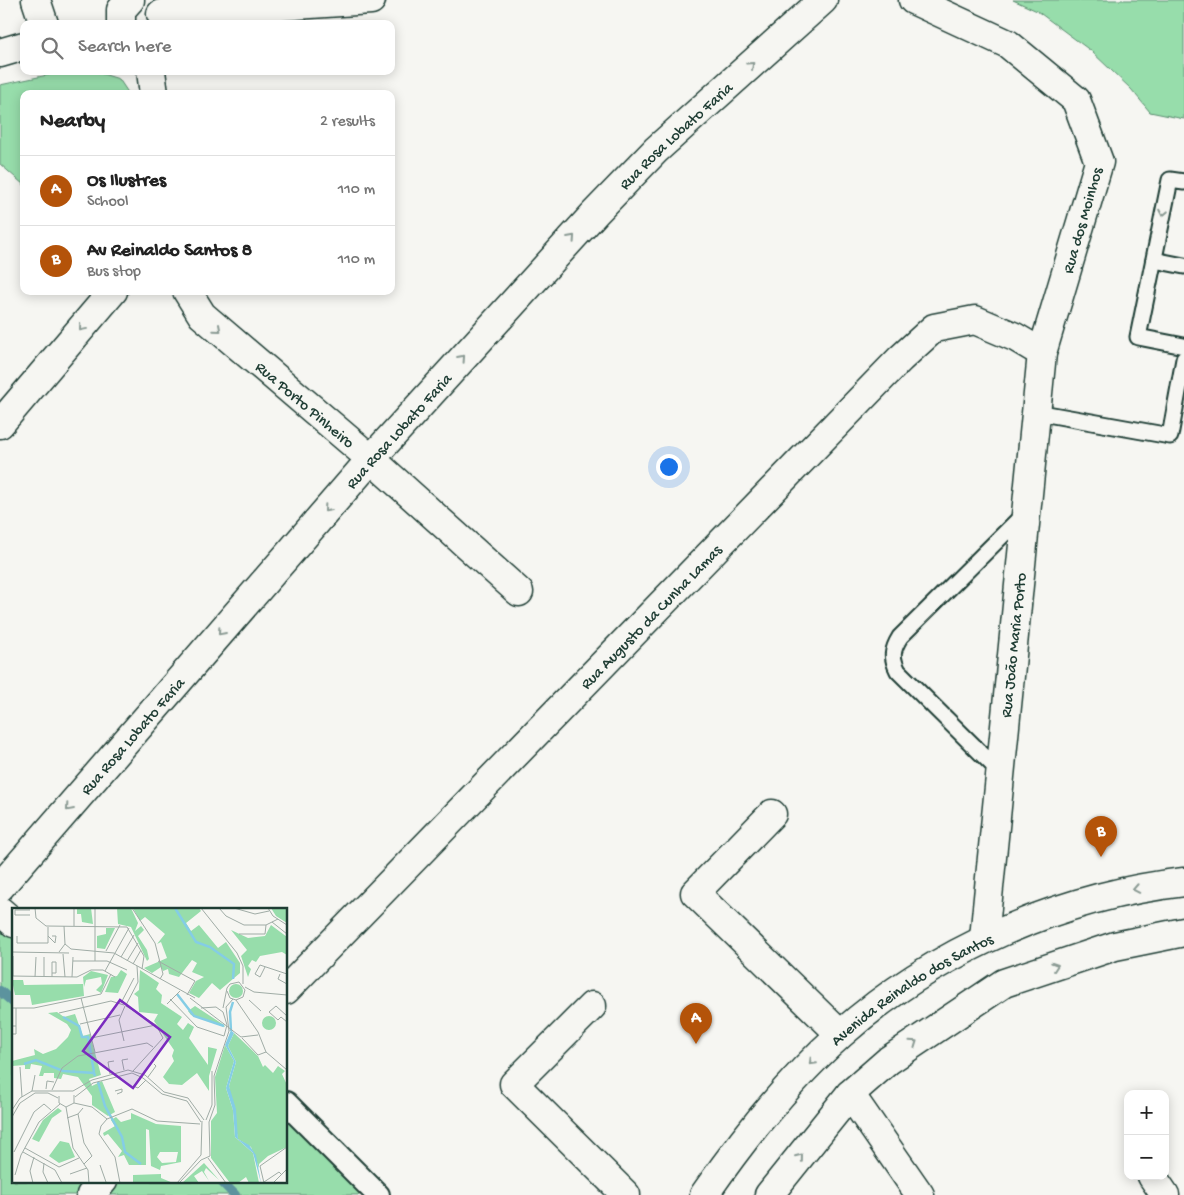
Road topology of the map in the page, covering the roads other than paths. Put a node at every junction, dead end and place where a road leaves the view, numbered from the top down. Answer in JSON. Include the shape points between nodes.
{"nodes":[{"id":1,"x":36,"y":0,"type":"edge"},
{"id":2,"x":372,"y":0,"type":"edge"},
{"id":3,"x":824,"y":0,"type":"edge"},
{"id":4,"x":913,"y":0,"type":"edge"},
{"id":5,"x":157,"y":13,"type":"edge"},
{"id":6,"x":43,"y":20,"type":"edge"},
{"id":7,"x":20,"y":47,"type":"edge"},
{"id":8,"x":0,"y":53,"type":"edge"},
{"id":9,"x":152,"y":75,"type":"edge"},
{"id":10,"x":153,"y":90,"type":"edge"},
{"id":11,"x":1184,"y":182,"type":"edge"},
{"id":12,"x":1154,"y":260,"type":"junction"},
{"id":13,"x":1184,"y":266,"type":"edge"},
{"id":14,"x":110,"y":295,"type":"edge"},
{"id":15,"x":190,"y":295,"type":"edge"},
{"id":16,"x":1184,"y":346,"type":"edge"},
{"id":17,"x":1042,"y":353,"type":"junction"},
{"id":18,"x":1184,"y":359,"type":"edge"},
{"id":19,"x":1036,"y":412,"type":"junction"},
{"id":20,"x":0,"y":424,"type":"edge"},
{"id":21,"x":371,"y":459,"type":"junction"},
{"id":22,"x":1026,"y":512,"type":"junction"},
{"id":23,"x":519,"y":592,"type":"dead end"},
{"id":24,"x":999,"y":771,"type":"junction"},
{"id":25,"x":772,"y":814,"type":"dead end"},
{"id":26,"x":1184,"y":882,"type":"edge"},
{"id":27,"x":0,"y":887,"type":"edge"},
{"id":28,"x":0,"y":911,"type":"edge"},
{"id":29,"x":12,"y":921,"type":"edge"},
{"id":30,"x":1184,"y":932,"type":"edge"},
{"id":31,"x":984,"y":938,"type":"junction"},
{"id":32,"x":288,"y":988,"type":"edge"},
{"id":33,"x":592,"y":1006,"type":"dead end"},
{"id":34,"x":840,"y":1034,"type":"junction"},
{"id":35,"x":850,"y":1094,"type":"junction"},
{"id":36,"x":288,"y":1105,"type":"edge"},
{"id":37,"x":1155,"y":1180,"type":"edge"},
{"id":38,"x":102,"y":1182,"type":"edge"},
{"id":39,"x":90,"y":1195,"type":"edge"},
{"id":40,"x":378,"y":1195,"type":"edge"},
{"id":41,"x":626,"y":1195,"type":"edge"},
{"id":42,"x":704,"y":1195,"type":"edge"},
{"id":43,"x":769,"y":1195,"type":"edge"},
{"id":44,"x":920,"y":1195,"type":"edge"},
{"id":45,"x":1164,"y":1195,"type":"edge"}],
"edges":[{"from":1,"to":6,"type":"street"},
{"from":2,"to":5,"type":"street"},
{"from":21,"to":3,"type":"street","name":"Rua Rosa Lobato Faria","one_way":true,"via":[[656,150]]},
{"from":4,"to":17,"type":"street","name":"Rua dos Moinhos","via":[[1008,44],[1076,100],[1096,153],[1099,162]]},
{"from":7,"to":8,"type":"street"},
{"from":9,"to":10,"type":"street"},
{"from":11,"to":12,"type":"lane","one_way":true,"via":[[1170,180]]},
{"from":12,"to":13,"type":"lane"},
{"from":12,"to":16,"type":"lane","via":[[1138,337]]},
{"from":14,"to":20,"type":"street","one_way":true},
{"from":15,"to":21,"type":"street","name":"Rua Porto Pinheiro","one_way":true,"via":[[202,315]]},
{"from":17,"to":19,"type":"street","name":"Rua João Maria Porto"},
{"from":17,"to":32,"type":"street","name":"Rua Augusto da Cunha Lamas","via":[[1016,337],[975,320],[934,328],[900,358]]},
{"from":18,"to":19,"type":"lane","via":[[1170,436]]},
{"from":19,"to":22,"type":"street","name":"Rua João Maria Porto"},
{"from":21,"to":23,"type":"street","name":"Rua Porto Pinheiro"},
{"from":21,"to":27,"type":"street","name":"Rua Rosa Lobato Faria","one_way":true},
{"from":22,"to":24,"type":"street","name":"Rua João Maria Porto"},
{"from":22,"to":24,"type":"lane","via":[[900,637],[892,649],[898,671]]},
{"from":24,"to":31,"type":"street","name":"Rua João Maria Porto"},
{"from":25,"to":34,"type":"street","via":[[695,893]]},
{"from":26,"to":31,"type":"street","name":"Avenida Reinaldo dos Santos","one_way":true,"via":[[1106,895]]},
{"from":28,"to":29,"type":"street"},
{"from":35,"to":30,"type":"street","one_way":true,"via":[[889,1060],[1004,984],[1115,946]]},
{"from":31,"to":34,"type":"street","name":"Avenida Reinaldo dos Santos","via":[[907,985]]},
{"from":33,"to":41,"type":"street","via":[[514,1084]]},
{"from":34,"to":42,"type":"street","name":"Avenida Reinaldo dos Santos","one_way":true,"via":[[789,1085],[734,1152]]},
{"from":43,"to":35,"type":"street","one_way":true},
{"from":35,"to":44,"type":"street"},
{"from":36,"to":40,"type":"street"},
{"from":37,"to":45,"type":"street"},
{"from":38,"to":39,"type":"street"}]}
